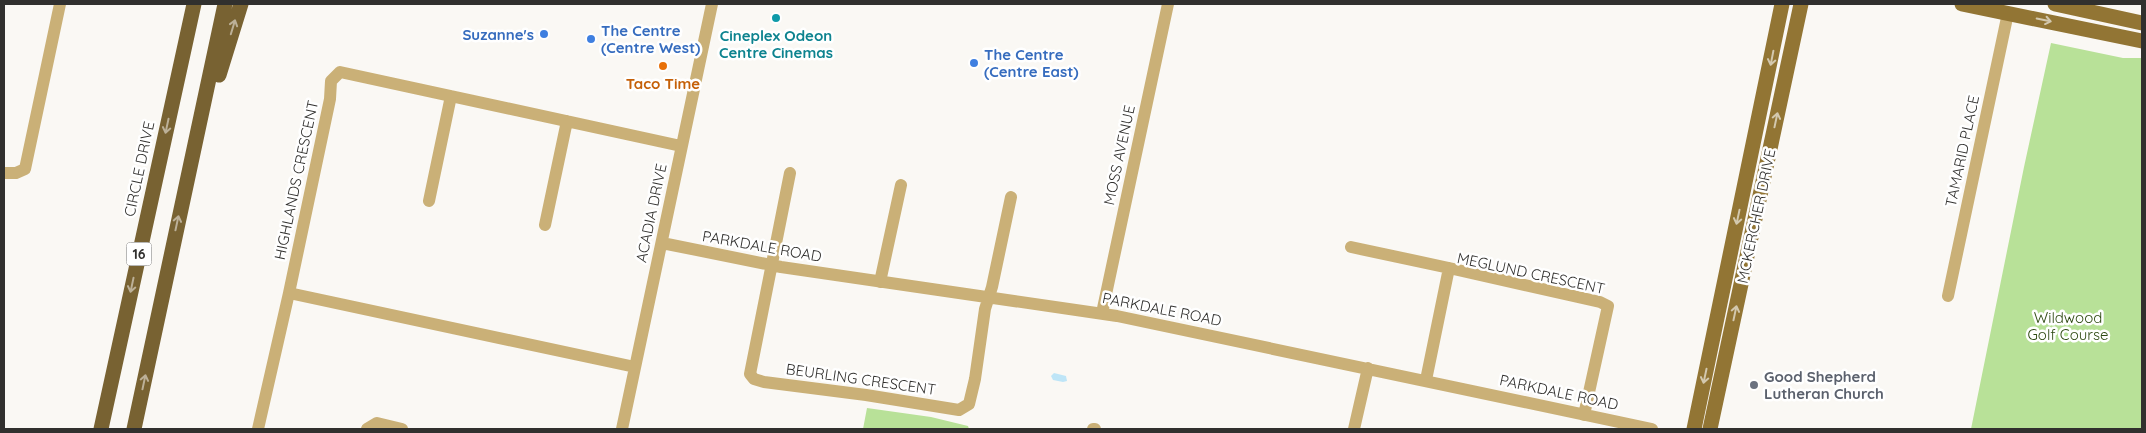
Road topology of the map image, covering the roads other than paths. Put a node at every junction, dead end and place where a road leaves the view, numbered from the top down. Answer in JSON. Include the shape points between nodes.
{"nodes":[{"id":1,"x":60,"y":4,"type":"edge"},
{"id":2,"x":183,"y":4,"type":"edge"},
{"id":3,"x":194,"y":4,"type":"edge"},
{"id":4,"x":225,"y":4,"type":"edge"},
{"id":5,"x":241,"y":4,"type":"edge"},
{"id":6,"x":712,"y":4,"type":"edge"},
{"id":7,"x":1168,"y":4,"type":"edge"},
{"id":8,"x":1801,"y":4,"type":"edge"},
{"id":9,"x":1807,"y":4,"type":"edge"},
{"id":10,"x":1962,"y":4,"type":"edge"},
{"id":11,"x":2056,"y":4,"type":"edge"},
{"id":12,"x":1781,"y":6,"type":"edge"},
{"id":13,"x":2008,"y":13,"type":"junction"},
{"id":14,"x":2142,"y":22,"type":"edge"},
{"id":15,"x":1796,"y":26,"type":"junction"},
{"id":16,"x":2142,"y":41,"type":"edge"},
{"id":17,"x":177,"y":79,"type":"junction"},
{"id":18,"x":451,"y":96,"type":"junction"},
{"id":19,"x":567,"y":121,"type":"junction"},
{"id":20,"x":681,"y":146,"type":"junction"},
{"id":21,"x":4,"y":173,"type":"edge"},
{"id":22,"x":790,"y":173,"type":"dead end"},
{"id":23,"x":901,"y":185,"type":"dead end"},
{"id":24,"x":184,"y":191,"type":"junction"},
{"id":25,"x":1011,"y":196,"type":"dead end"},
{"id":26,"x":429,"y":201,"type":"dead end"},
{"id":27,"x":546,"y":225,"type":"dead end"},
{"id":28,"x":662,"y":243,"type":"junction"},
{"id":29,"x":1351,"y":247,"type":"dead end"},
{"id":30,"x":771,"y":266,"type":"junction"},
{"id":31,"x":1449,"y":268,"type":"junction"},
{"id":32,"x":880,"y":282,"type":"junction"},
{"id":33,"x":289,"y":293,"type":"junction"},
{"id":34,"x":1948,"y":296,"type":"dead end"},
{"id":35,"x":988,"y":297,"type":"junction"},
{"id":36,"x":1102,"y":313,"type":"junction"},
{"id":37,"x":635,"y":367,"type":"junction"},
{"id":38,"x":1368,"y":368,"type":"junction"},
{"id":39,"x":1426,"y":380,"type":"junction"},
{"id":40,"x":1584,"y":415,"type":"junction"},
{"id":41,"x":101,"y":429,"type":"edge"},
{"id":42,"x":134,"y":429,"type":"edge"},
{"id":43,"x":258,"y":429,"type":"edge"},
{"id":44,"x":367,"y":429,"type":"edge"},
{"id":45,"x":402,"y":429,"type":"edge"},
{"id":46,"x":622,"y":429,"type":"edge"},
{"id":47,"x":1354,"y":429,"type":"edge"},
{"id":48,"x":1652,"y":429,"type":"edge"},
{"id":49,"x":1694,"y":429,"type":"edge"},
{"id":50,"x":1710,"y":429,"type":"edge"}],
"edges":[{"from":1,"to":21,"type":"street","via":[[25,169]]},
{"from":2,"to":17,"type":"highway","via":[[175,65]]},
{"from":3,"to":17,"type":"highway","name":"CIRCLE DRIVE","number":"16"},
{"from":4,"to":24,"type":"highway","number":"16"},
{"from":24,"to":5,"type":"highway","one_way":true},
{"from":6,"to":20,"type":"street","name":"ACADIA DRIVE"},
{"from":7,"to":36,"type":"street","name":"MOSS AVENUE"},
{"from":8,"to":15,"type":"main road","name":"MCKERCHER DRIVE"},
{"from":9,"to":15,"type":"main road"},
{"from":10,"to":13,"type":"main road"},
{"from":11,"to":14,"type":"main road"},
{"from":12,"to":49,"type":"main road","name":"MCKERCHER DRIVE","one_way":true},
{"from":13,"to":16,"type":"main road","one_way":true},
{"from":13,"to":34,"type":"street","name":"TAMARID PLACE"},
{"from":50,"to":15,"type":"main road","name":"MCKERCHER DRIVE","one_way":true},
{"from":17,"to":41,"type":"highway","name":"CIRCLE DRIVE","number":"16","one_way":true},
{"from":18,"to":19,"type":"street","name":"HIGHLANDS CRESCENT"},
{"from":18,"to":26,"type":"street"},
{"from":18,"to":33,"type":"street","name":"HIGHLANDS CRESCENT","via":[[340,72],[331,81],[330,99]]},
{"from":19,"to":20,"type":"street","name":"HIGHLANDS CRESCENT"},
{"from":19,"to":27,"type":"street"},
{"from":20,"to":28,"type":"street","name":"ACADIA DRIVE"},
{"from":22,"to":30,"type":"street"},
{"from":23,"to":32,"type":"street"},
{"from":42,"to":24,"type":"highway","number":"16","one_way":true},
{"from":25,"to":35,"type":"street"},
{"from":28,"to":30,"type":"street","name":"PARKDALE ROAD"},
{"from":28,"to":37,"type":"street","name":"ACADIA DRIVE"},
{"from":29,"to":31,"type":"street"},
{"from":30,"to":32,"type":"street","name":"PARKDALE ROAD"},
{"from":30,"to":35,"type":"street","name":"BEURLING CRESCENT","via":[[750,368],[754,379],[959,410],[969,404]]},
{"from":31,"to":39,"type":"street","name":"MEGLUND CRESCENT"},
{"from":31,"to":40,"type":"street","name":"MEGLUND CRESCENT","via":[[1608,306]]},
{"from":32,"to":35,"type":"street","name":"PARKDALE ROAD"},
{"from":33,"to":37,"type":"street"},
{"from":33,"to":43,"type":"street"},
{"from":35,"to":36,"type":"street","name":"PARKDALE ROAD"},
{"from":36,"to":38,"type":"street","name":"PARKDALE ROAD"},
{"from":37,"to":46,"type":"street","name":"ACADIA DRIVE"},
{"from":38,"to":39,"type":"street","name":"PARKDALE ROAD"},
{"from":38,"to":47,"type":"street"},
{"from":39,"to":40,"type":"street","name":"PARKDALE ROAD"},
{"from":40,"to":48,"type":"street","name":"PARKDALE ROAD"},
{"from":44,"to":45,"type":"street","via":[[377,424]]}]}
